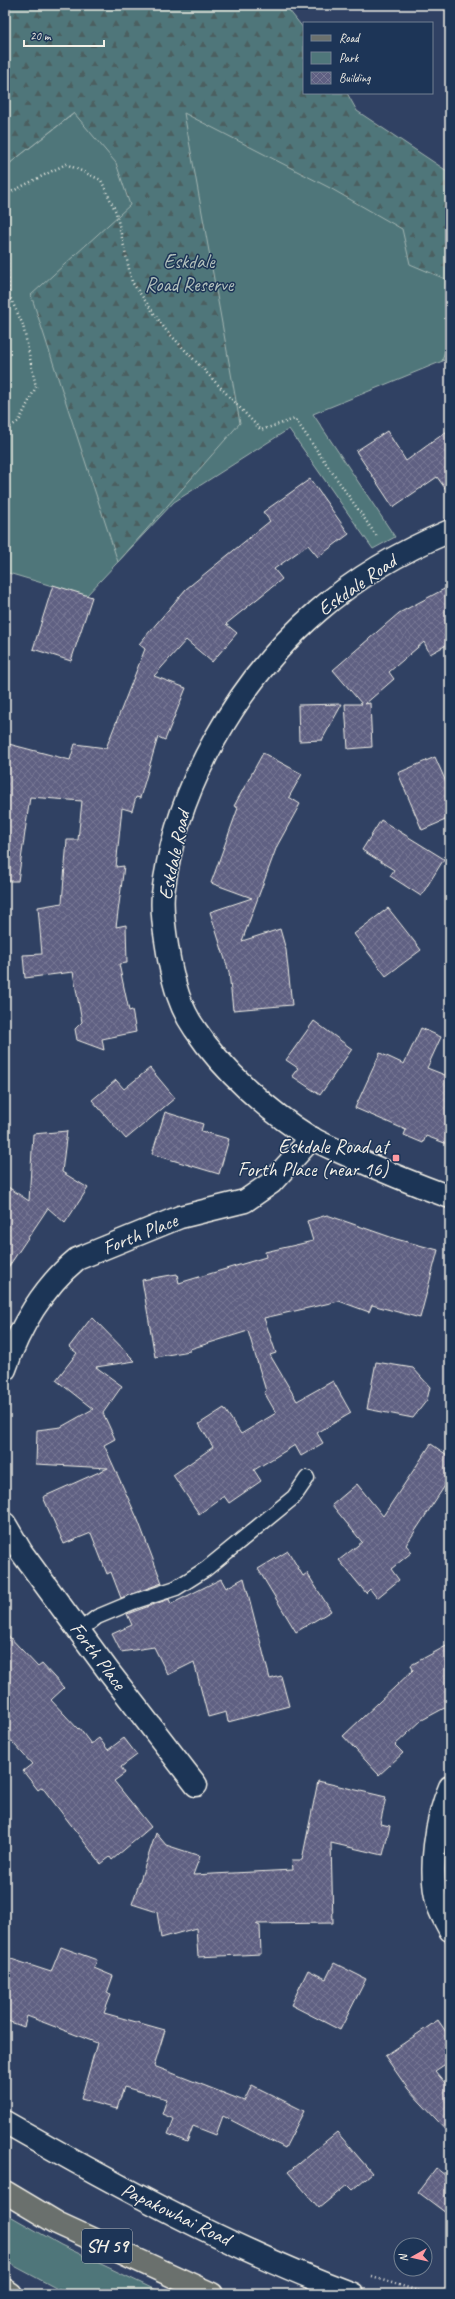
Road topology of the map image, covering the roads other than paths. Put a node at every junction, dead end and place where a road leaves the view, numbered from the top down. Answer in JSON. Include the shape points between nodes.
{"nodes":[{"id":1,"x":450,"y":531,"type":"edge"},
{"id":2,"x":312,"y":1138,"type":"junction"},
{"id":3,"x":450,"y":1196,"type":"edge"},
{"id":4,"x":5,"y":1369,"type":"edge"},
{"id":5,"x":306,"y":1478,"type":"dead end"},
{"id":6,"x":5,"y":1524,"type":"edge"},
{"id":7,"x":79,"y":1631,"type":"junction"},
{"id":8,"x":196,"y":1785,"type":"dead end"},
{"id":9,"x":450,"y":1787,"type":"edge"},
{"id":10,"x":450,"y":1930,"type":"edge"},
{"id":11,"x":5,"y":2122,"type":"edge"},
{"id":12,"x":5,"y":2192,"type":"edge"},
{"id":13,"x":5,"y":2290,"type":"edge"},
{"id":14,"x":11,"y":2294,"type":"edge"},
{"id":15,"x":212,"y":2294,"type":"edge"},
{"id":16,"x":353,"y":2294,"type":"edge"}],
"edges":[{"from":1,"to":2,"type":"street","name":"Eskdale Road","via":[[392,559],[354,582],[316,612],[286,643],[247,687],[209,750],[179,816],[163,896],[166,940],[175,990],[194,1028],[222,1063],[256,1097]]},
{"from":2,"to":3,"type":"street","name":"Eskdale Road","via":[[409,1182]]},
{"from":2,"to":4,"type":"street","name":"Forth Place","via":[[271,1183],[245,1201],[180,1217],[77,1259],[63,1270],[29,1315]]},
{"from":5,"to":7,"type":"lane","via":[[294,1497],[206,1569],[176,1588],[97,1617]]},
{"from":6,"to":7,"type":"street","name":"Forth Place","via":[[22,1553]]},
{"from":7,"to":8,"type":"street","name":"Forth Place"},
{"from":9,"to":10,"type":"street","via":[[442,1804],[434,1861],[438,1905]]},
{"from":11,"to":16,"type":"street","name":"Papakowhai Road","via":[[155,2205]]},
{"from":12,"to":15,"type":"main road","number":"SH 59","via":[[57,2224]]},
{"from":13,"to":14,"type":"main road"}]}
